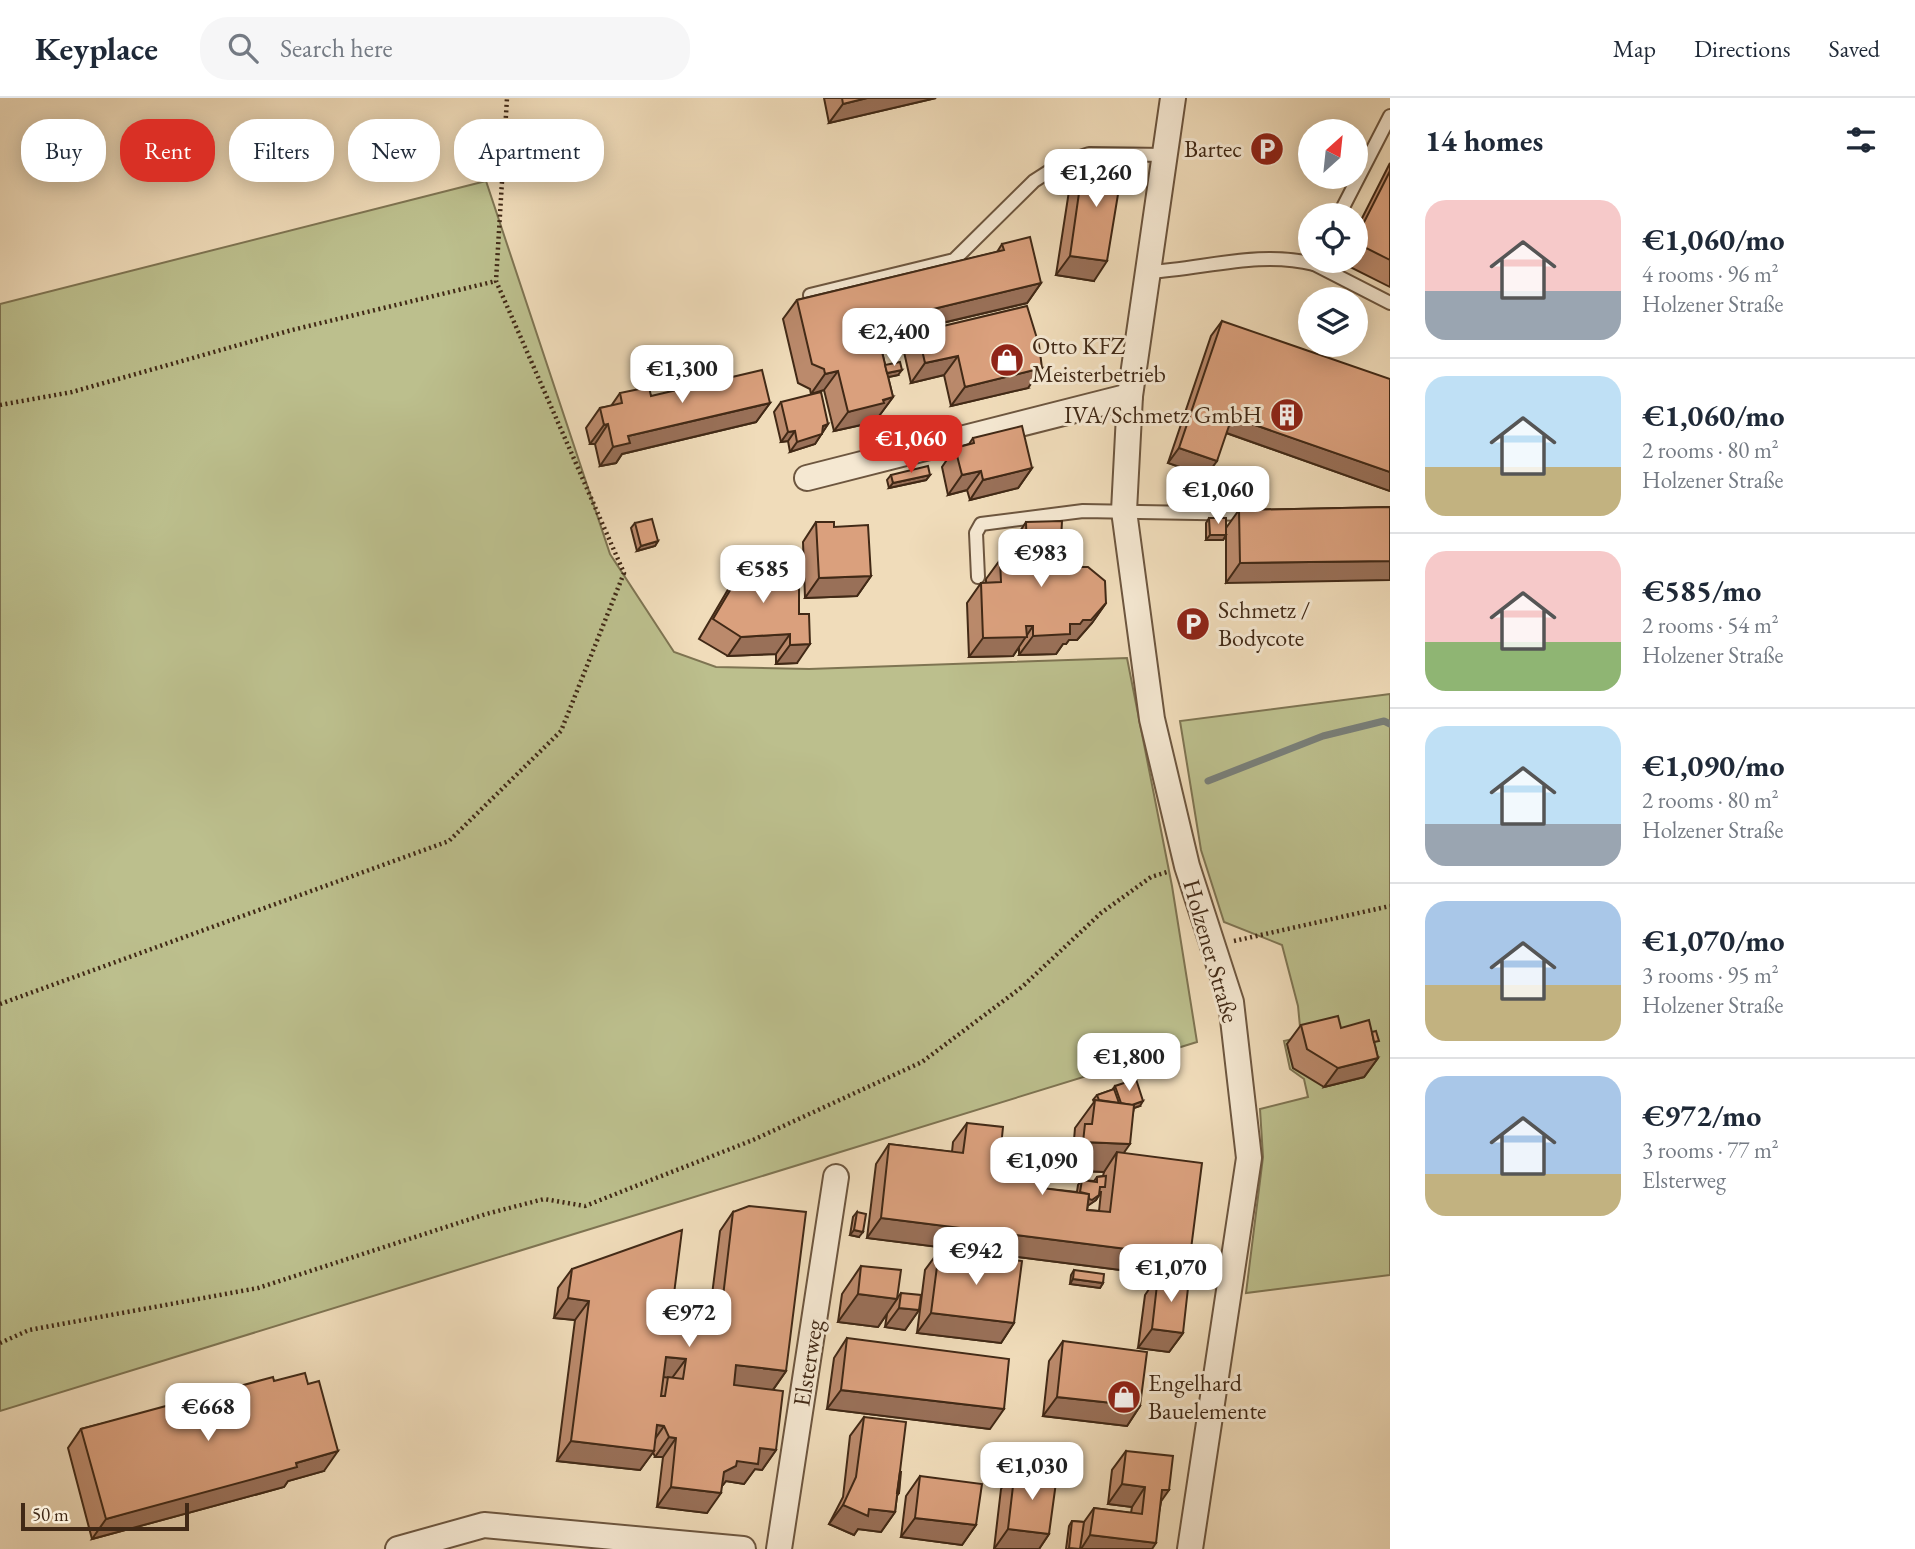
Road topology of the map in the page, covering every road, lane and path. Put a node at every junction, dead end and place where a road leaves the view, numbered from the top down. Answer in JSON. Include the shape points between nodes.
{"nodes":[{"id":1,"x":507,"y":98,"type":"edge"},
{"id":2,"x":1173,"y":98,"type":"edge"},
{"id":3,"x":1390,"y":116,"type":"edge"},
{"id":4,"x":1167,"y":155,"type":"junction"},
{"id":5,"x":1345,"y":203,"type":"edge"},
{"id":6,"x":1298,"y":259,"type":"edge"},
{"id":7,"x":1148,"y":272,"type":"junction"},
{"id":8,"x":1334,"y":273,"type":"edge"},
{"id":9,"x":496,"y":281,"type":"junction"},
{"id":10,"x":810,"y":295,"type":"edge"},
{"id":11,"x":1390,"y":303,"type":"edge"},
{"id":12,"x":1130,"y":396,"type":"junction"},
{"id":13,"x":0,"y":405,"type":"edge"},
{"id":14,"x":807,"y":478,"type":"dead end"},
{"id":15,"x":1124,"y":511,"type":"junction"},
{"id":16,"x":1269,"y":514,"type":"edge"},
{"id":17,"x":978,"y":577,"type":"dead end"},
{"id":18,"x":1187,"y":866,"type":"junction"},
{"id":19,"x":1390,"y":906,"type":"edge"},
{"id":20,"x":1213,"y":946,"type":"junction"},
{"id":21,"x":0,"y":1004,"type":"edge"},
{"id":22,"x":836,"y":1177,"type":"dead end"},
{"id":23,"x":0,"y":1343,"type":"edge"},
{"id":24,"x":398,"y":1549,"type":"edge"},
{"id":25,"x":743,"y":1549,"type":"edge"},
{"id":26,"x":779,"y":1549,"type":"edge"},
{"id":27,"x":1190,"y":1549,"type":"edge"}],
"edges":[{"from":1,"to":9,"type":"path"},
{"from":2,"to":4,"type":"street","name":"Holzener Straße"},
{"from":3,"to":5,"type":"lane"},
{"from":4,"to":7,"type":"street","name":"Holzener Straße"},
{"from":4,"to":10,"type":"lane","via":[[1089,154],[1062,163],[1034,181],[954,260]]},
{"from":6,"to":7,"type":"lane","via":[[1267,257]]},
{"from":7,"to":12,"type":"street","name":"Holzener Straße"},
{"from":8,"to":11,"type":"lane"},
{"from":9,"to":13,"type":"path","via":[[292,330],[72,392]]},
{"from":9,"to":21,"type":"path","via":[[624,573],[561,731],[449,841]]},
{"from":12,"to":14,"type":"street"},
{"from":12,"to":15,"type":"street","name":"Holzener Straße"},
{"from":15,"to":16,"type":"lane"},
{"from":15,"to":17,"type":"lane","via":[[1083,511],[981,524],[976,533]]},
{"from":15,"to":18,"type":"street","name":"Holzener Straße","via":[[1152,719]]},
{"from":18,"to":20,"type":"street","name":"Holzener Straße"},
{"from":18,"to":23,"type":"path","via":[[1151,877],[1101,913],[1022,987],[922,1062],[753,1140],[585,1206],[544,1199],[258,1288],[29,1330]]},
{"from":19,"to":20,"type":"path"},
{"from":20,"to":27,"type":"street","name":"Holzener Straße","via":[[1231,1002],[1249,1158]]},
{"from":22,"to":26,"type":"street","name":"Elsterweg"},
{"from":24,"to":25,"type":"street","via":[[484,1525]]}]}
